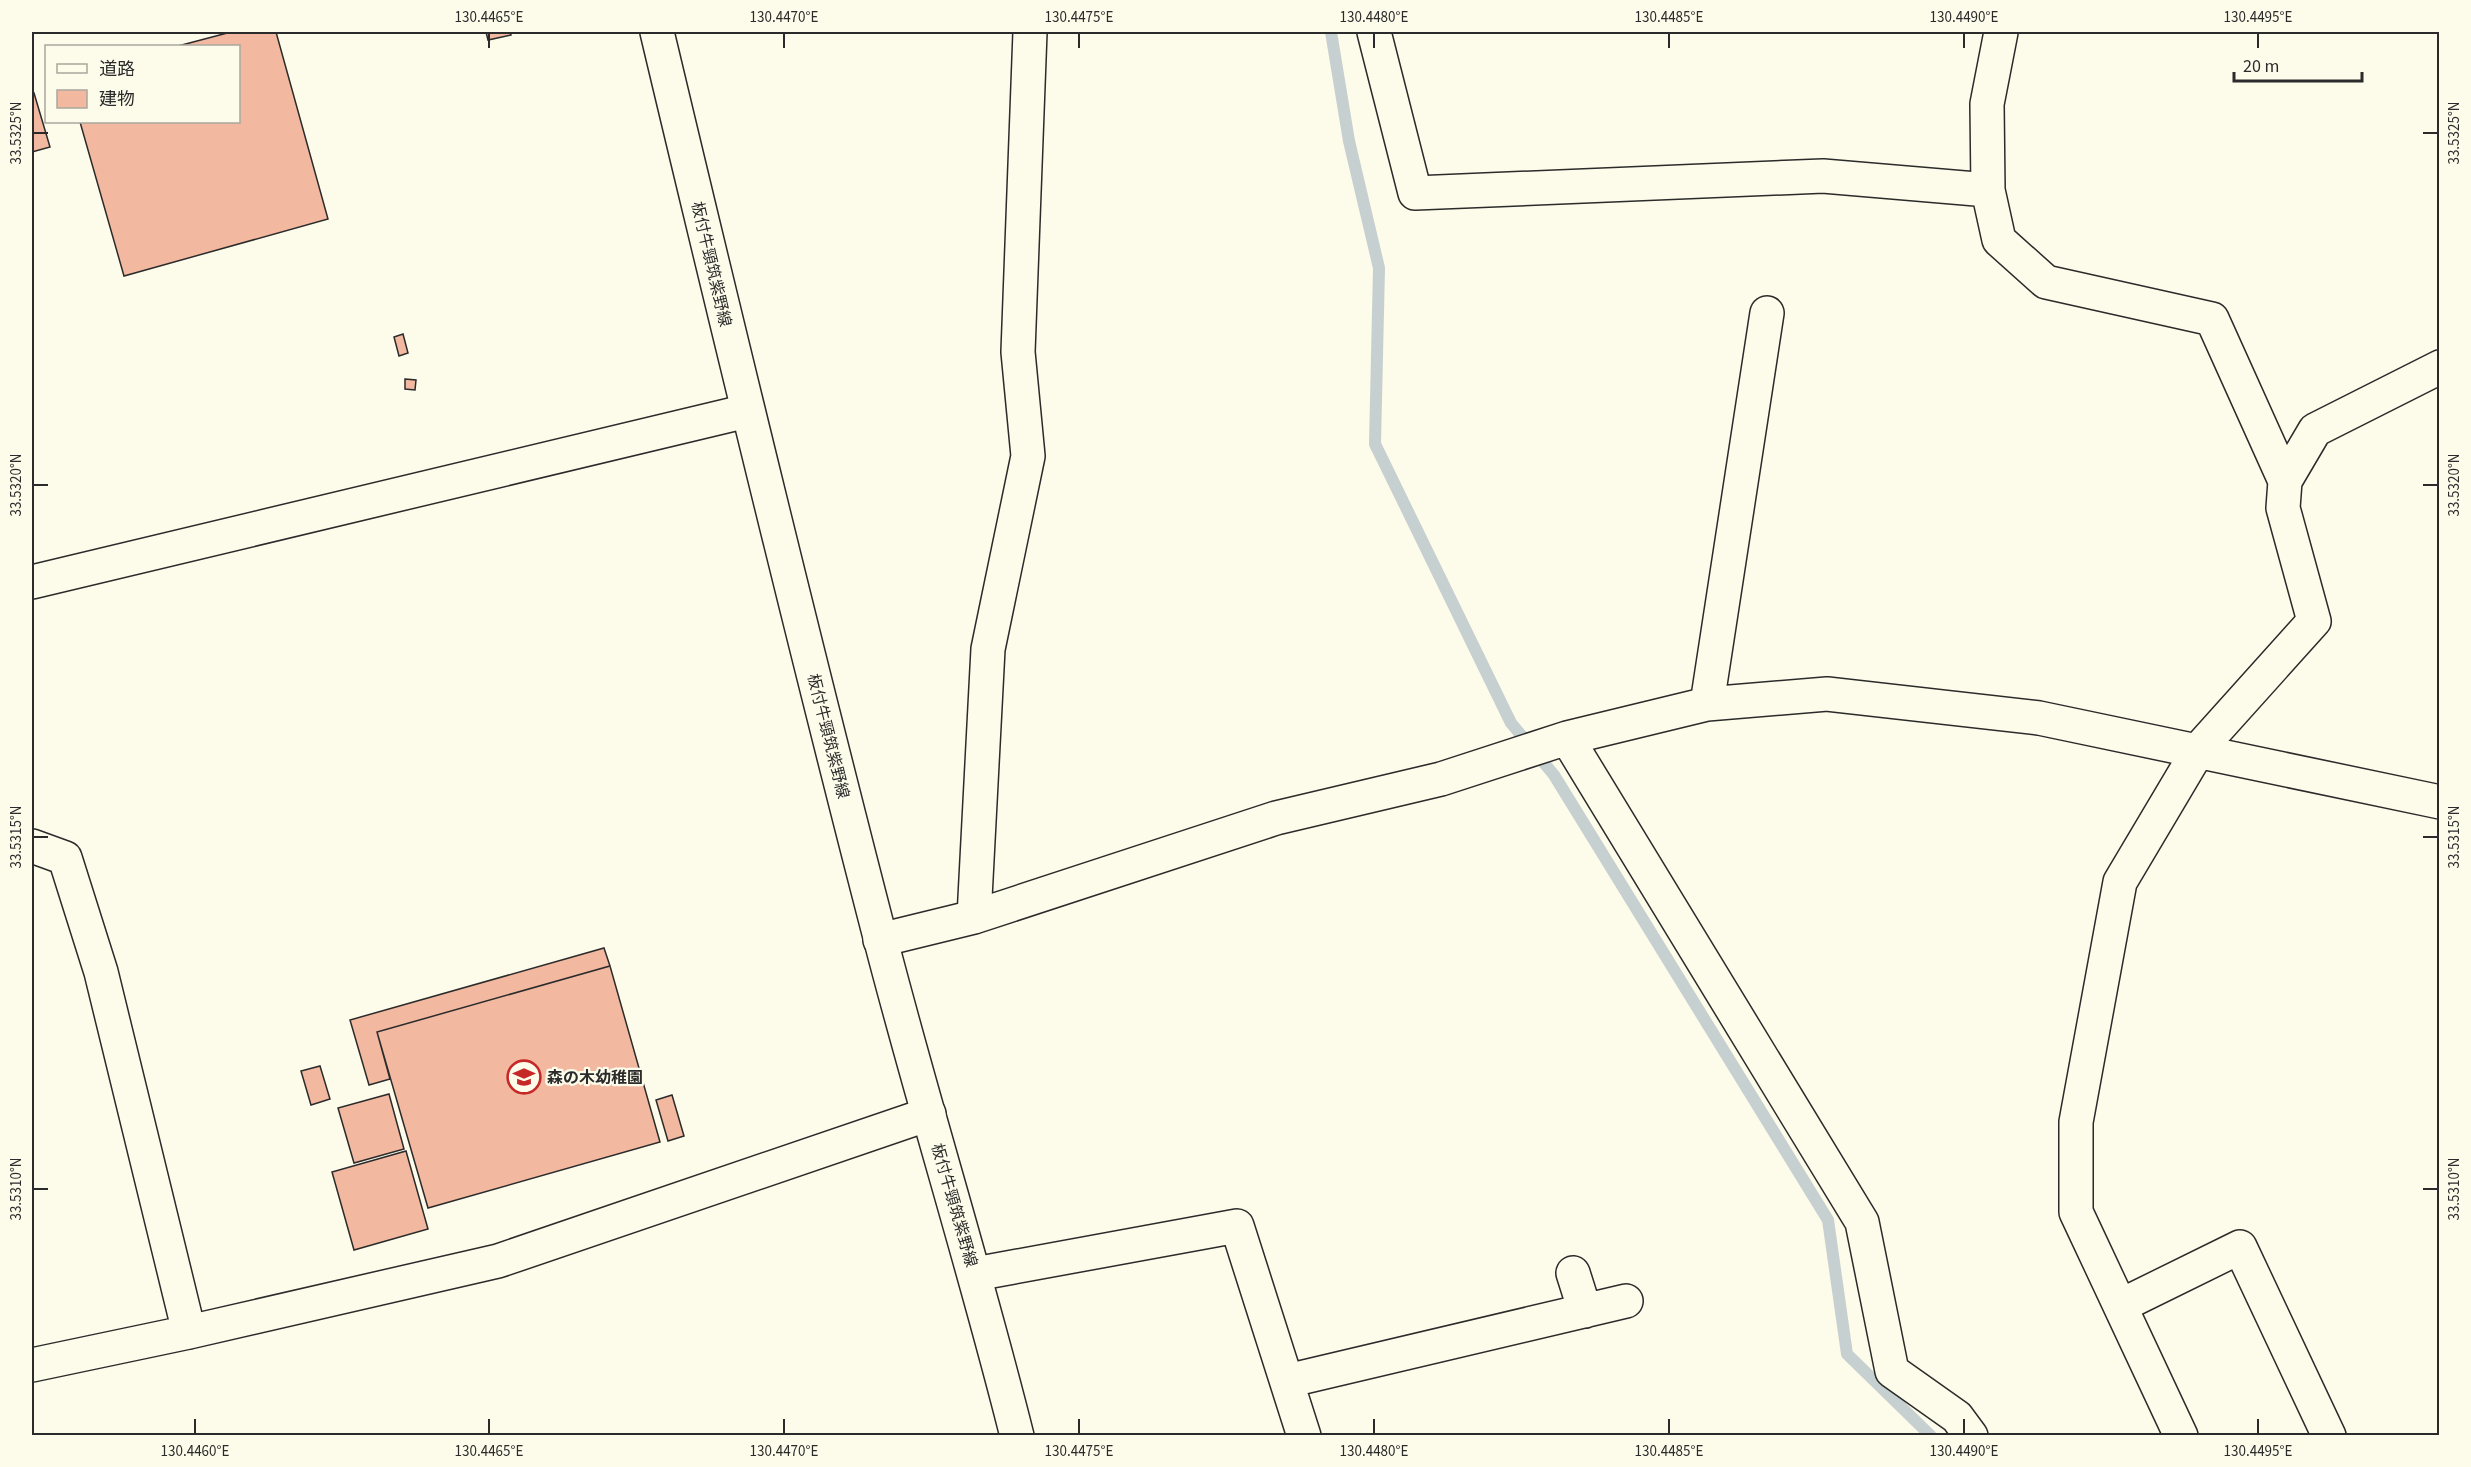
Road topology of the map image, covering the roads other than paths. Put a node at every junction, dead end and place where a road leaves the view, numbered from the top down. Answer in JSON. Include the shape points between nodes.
{"nodes":[{"id":1,"x":657,"y":32,"type":"edge"},
{"id":2,"x":1030,"y":32,"type":"edge"},
{"id":3,"x":1374,"y":32,"type":"edge"},
{"id":4,"x":2001,"y":32,"type":"edge"},
{"id":5,"x":1988,"y":190,"type":"junction"},
{"id":6,"x":1767,"y":313,"type":"dead end"},
{"id":7,"x":2439,"y":367,"type":"edge"},
{"id":8,"x":747,"y":411,"type":"junction"},
{"id":9,"x":2285,"y":481,"type":"junction"},
{"id":10,"x":32,"y":582,"type":"edge"},
{"id":11,"x":1707,"y":704,"type":"junction"},
{"id":12,"x":1567,"y":738,"type":"junction"},
{"id":13,"x":2199,"y":749,"type":"junction"},
{"id":14,"x":2439,"y":802,"type":"edge"},
{"id":15,"x":32,"y":846,"type":"edge"},
{"id":16,"x":974,"y":917,"type":"junction"},
{"id":17,"x":880,"y":940,"type":"junction"},
{"id":18,"x":929,"y":1114,"type":"junction"},
{"id":19,"x":1573,"y":1273,"type":"dead end"},
{"id":20,"x":975,"y":1274,"type":"junction"},
{"id":21,"x":1626,"y":1301,"type":"dead end"},
{"id":22,"x":2120,"y":1306,"type":"junction"},
{"id":23,"x":1585,"y":1311,"type":"junction"},
{"id":24,"x":189,"y":1332,"type":"junction"},
{"id":25,"x":32,"y":1365,"type":"edge"},
{"id":26,"x":1287,"y":1381,"type":"junction"},
{"id":27,"x":1017,"y":1436,"type":"edge"},
{"id":28,"x":1304,"y":1436,"type":"edge"},
{"id":29,"x":1971,"y":1436,"type":"edge"},
{"id":30,"x":2181,"y":1436,"type":"edge"},
{"id":31,"x":2329,"y":1436,"type":"edge"}],
"edges":[{"from":1,"to":8,"type":"street","name":"板付牛頸筑紫野線"},
{"from":2,"to":16,"type":"street","via":[[1018,352],[1028,456],[988,649]]},
{"from":3,"to":5,"type":"street","via":[[1415,193],[1823,176]]},
{"from":4,"to":5,"type":"street","via":[[1987,104]]},
{"from":5,"to":9,"type":"street","via":[[1999,240],[2046,282],[2212,319]]},
{"from":6,"to":11,"type":"street"},
{"from":7,"to":9,"type":"street","via":[[2315,430]]},
{"from":8,"to":10,"type":"street"},
{"from":8,"to":17,"type":"street","name":"板付牛頸筑紫野線"},
{"from":9,"to":13,"type":"street","via":[[2283,508],[2314,621]]},
{"from":11,"to":12,"type":"street"},
{"from":11,"to":13,"type":"street","via":[[1827,694],[2039,718]]},
{"from":12,"to":16,"type":"street","via":[[1441,779],[1276,818]]},
{"from":12,"to":29,"type":"street","via":[[1862,1222],[1892,1371],[1957,1417]]},
{"from":13,"to":14,"type":"street"},
{"from":13,"to":22,"type":"street","via":[[2120,882],[2076,1122],[2076,1212]]},
{"from":15,"to":24,"type":"street","via":[[65,858],[101,972]]},
{"from":16,"to":17,"type":"street"},
{"from":17,"to":18,"type":"street","name":"板付牛頸筑紫野線"},
{"from":18,"to":20,"type":"street","name":"板付牛頸筑紫野線"},
{"from":18,"to":24,"type":"street","via":[[498,1261]]},
{"from":19,"to":23,"type":"street"},
{"from":20,"to":26,"type":"street","via":[[1237,1226]]},
{"from":20,"to":27,"type":"street","name":"板付牛頸筑紫野線"},
{"from":21,"to":23,"type":"street"},
{"from":22,"to":30,"type":"street"},
{"from":22,"to":31,"type":"street","via":[[2240,1246]]},
{"from":23,"to":26,"type":"street"},
{"from":24,"to":25,"type":"street"},
{"from":26,"to":28,"type":"street"}]}
